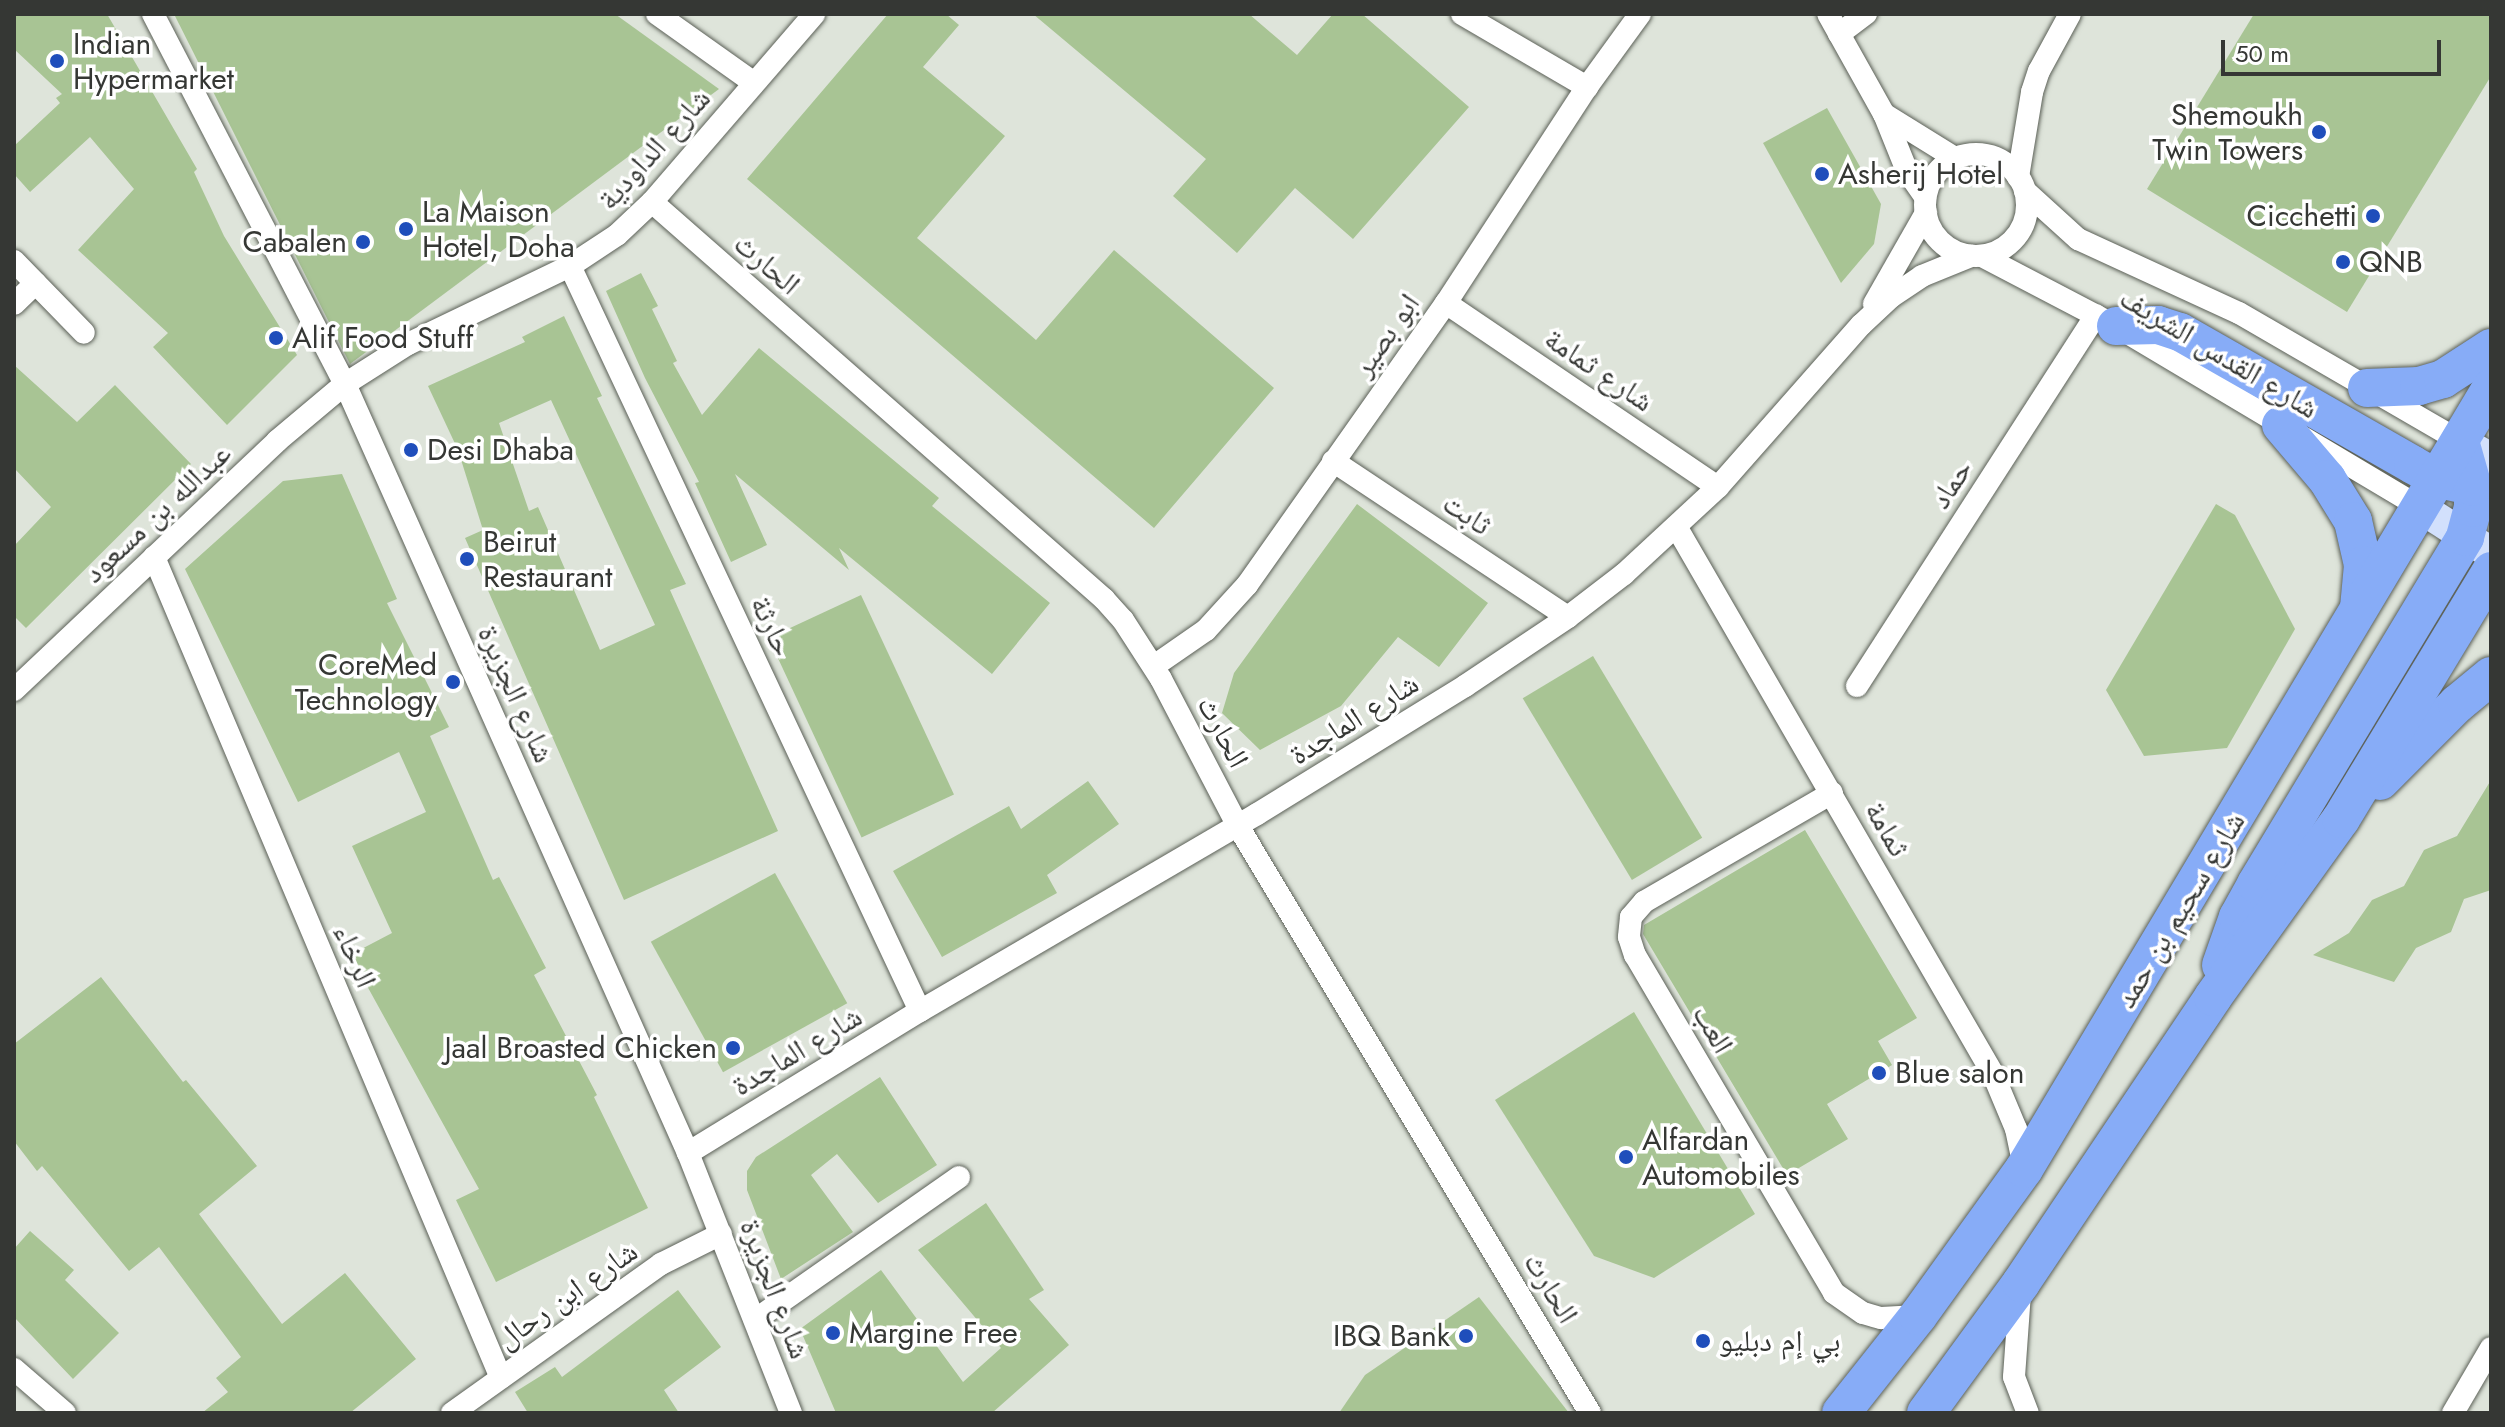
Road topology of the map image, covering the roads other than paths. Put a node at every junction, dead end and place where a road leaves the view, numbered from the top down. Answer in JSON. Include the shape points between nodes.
{"nodes":[{"id":1,"x":153,"y":14,"type":"edge"},
{"id":2,"x":657,"y":14,"type":"edge"},
{"id":3,"x":814,"y":14,"type":"edge"},
{"id":4,"x":1462,"y":14,"type":"edge"},
{"id":5,"x":1640,"y":14,"type":"edge"},
{"id":6,"x":1866,"y":14,"type":"edge"},
{"id":7,"x":2070,"y":14,"type":"edge"},
{"id":8,"x":1833,"y":24,"type":"edge"},
{"id":9,"x":754,"y":83,"type":"junction"},
{"id":10,"x":1587,"y":87,"type":"junction"},
{"id":11,"x":1884,"y":114,"type":"junction"},
{"id":12,"x":1955,"y":158,"type":"junction"},
{"id":13,"x":2022,"y":184,"type":"junction"},
{"id":14,"x":652,"y":202,"type":"junction"},
{"id":15,"x":1925,"y":205,"type":"junction"},
{"id":16,"x":1976,"y":256,"type":"junction"},
{"id":17,"x":14,"y":261,"type":"edge"},
{"id":18,"x":570,"y":266,"type":"junction"},
{"id":19,"x":36,"y":283,"type":"junction"},
{"id":20,"x":1446,"y":303,"type":"junction"},
{"id":21,"x":14,"y":304,"type":"edge"},
{"id":22,"x":2106,"y":320,"type":"junction"},
{"id":23,"x":1861,"y":325,"type":"junction"},
{"id":24,"x":84,"y":333,"type":"dead end"},
{"id":25,"x":2491,"y":348,"type":"edge"},
{"id":26,"x":345,"y":384,"type":"junction"},
{"id":27,"x":2367,"y":388,"type":"junction"},
{"id":28,"x":2491,"y":388,"type":"edge"},
{"id":29,"x":2281,"y":425,"type":"junction"},
{"id":30,"x":1333,"y":461,"type":"junction"},
{"id":31,"x":1718,"y":487,"type":"junction"},
{"id":32,"x":2469,"y":497,"type":"edge"},
{"id":33,"x":1677,"y":528,"type":"junction"},
{"id":34,"x":154,"y":557,"type":"junction"},
{"id":35,"x":2491,"y":571,"type":"edge"},
{"id":36,"x":2359,"y":615,"type":"junction"},
{"id":37,"x":1568,"y":617,"type":"junction"},
{"id":38,"x":1154,"y":666,"type":"junction"},
{"id":39,"x":2491,"y":676,"type":"edge"},
{"id":40,"x":1857,"y":686,"type":"dead end"},
{"id":41,"x":14,"y":690,"type":"edge"},
{"id":42,"x":1832,"y":793,"type":"junction"},
{"id":43,"x":2341,"y":819,"type":"junction"},
{"id":44,"x":1238,"y":826,"type":"junction"},
{"id":45,"x":2213,"y":997,"type":"junction"},
{"id":46,"x":920,"y":1011,"type":"junction"},
{"id":47,"x":688,"y":1153,"type":"junction"},
{"id":48,"x":2024,"y":1169,"type":"junction"},
{"id":49,"x":959,"y":1177,"type":"dead end"},
{"id":50,"x":721,"y":1234,"type":"junction"},
{"id":51,"x":2021,"y":1283,"type":"junction"},
{"id":52,"x":1918,"y":1316,"type":"junction"},
{"id":53,"x":755,"y":1320,"type":"junction"},
{"id":54,"x":2491,"y":1348,"type":"edge"},
{"id":55,"x":14,"y":1369,"type":"edge"},
{"id":56,"x":501,"y":1378,"type":"junction"},
{"id":57,"x":65,"y":1413,"type":"edge"},
{"id":58,"x":452,"y":1413,"type":"edge"},
{"id":59,"x":791,"y":1413,"type":"edge"},
{"id":60,"x":1590,"y":1413,"type":"edge"},
{"id":61,"x":1841,"y":1413,"type":"edge"},
{"id":62,"x":1926,"y":1413,"type":"edge"},
{"id":63,"x":2028,"y":1413,"type":"edge"},
{"id":64,"x":2453,"y":1413,"type":"edge"}],
"edges":[{"from":1,"to":26,"type":"street","name":"شارع الجزيرة"},
{"from":2,"to":9,"type":"street"},
{"from":3,"to":9,"type":"street","name":"شارع الداودية"},
{"from":4,"to":10,"type":"street"},
{"from":5,"to":10,"type":"street","name":"ابو بصير"},
{"from":6,"to":8,"type":"street"},
{"from":7,"to":13,"type":"street","via":[[2032,92]]},
{"from":8,"to":11,"type":"street"},
{"from":9,"to":14,"type":"street","name":"شارع الداودية"},
{"from":10,"to":20,"type":"street","name":"ابو بصير"},
{"from":11,"to":12,"type":"street"},
{"from":11,"to":15,"type":"street"},
{"from":12,"to":13,"type":"street","via":[[1995,157]]},
{"from":12,"to":15,"type":"street","via":[[1938,170]]},
{"from":13,"to":16,"type":"street","via":[[2026,213],[2019,234],[2003,249]]},
{"from":13,"to":27,"type":"street","name":"شارع القدس الشريف","via":[[2078,239],[2239,313]]},
{"from":14,"to":18,"type":"street","name":"شارع الداودية","via":[[617,235]]},
{"from":14,"to":38,"type":"street","name":"الحارث","via":[[1104,599]]},
{"from":15,"to":16,"type":"street","via":[[1941,242]]},
{"from":15,"to":23,"type":"street","name":"شارع الماجدة"},
{"from":16,"to":22,"type":"street","name":"شارع القدس الشريف"},
{"from":16,"to":23,"type":"street","name":"شارع الماجدة","via":[[1944,265],[1905,287]]},
{"from":17,"to":19,"type":"street"},
{"from":18,"to":26,"type":"street","name":"شارع الداودية","via":[[408,344]]},
{"from":18,"to":46,"type":"street","name":"حارثة"},
{"from":19,"to":21,"type":"street"},
{"from":19,"to":24,"type":"street"},
{"from":20,"to":30,"type":"street","name":"ابو بصير"},
{"from":20,"to":31,"type":"street","name":"شارع ثمامة"},
{"from":22,"to":29,"type":"street","name":"شارع القدس الشريف"},
{"from":22,"to":32,"type":"highway","via":[[2180,332]]},
{"from":22,"to":40,"type":"street","name":"حماد"},
{"from":23,"to":31,"type":"street","name":"شارع الماجدة"},
{"from":25,"to":27,"type":"highway","via":[[2443,379],[2419,386]]},
{"from":26,"to":34,"type":"street","name":"عبدالله بن مسعود"},
{"from":26,"to":47,"type":"street","name":"شارع الجزيرة"},
{"from":27,"to":32,"type":"street","name":"شارع القدس الشريف"},
{"from":28,"to":32,"type":"highway","name":"شارع سحيم بن حمد"},
{"from":29,"to":32,"type":"street","name":"شارع القدس الشريف"},
{"from":29,"to":36,"type":"highway","via":[[2327,479],[2353,521],[2363,565]]},
{"from":30,"to":37,"type":"street","name":"ثابت"},
{"from":30,"to":38,"type":"street","name":"ابو بصير","via":[[1225,611]]},
{"from":31,"to":33,"type":"street","name":"شارع الماجدة"},
{"from":32,"to":36,"type":"highway","name":"شارع سحيم بن حمد"},
{"from":32,"to":45,"type":"highway","via":[[2238,917]]},
{"from":33,"to":37,"type":"street","name":"شارع الماجدة"},
{"from":33,"to":42,"type":"street","name":"ثمامة"},
{"from":34,"to":41,"type":"street","name":"عبدالله بن مسعود"},
{"from":34,"to":56,"type":"street","name":"الرخاء"},
{"from":35,"to":43,"type":"highway"},
{"from":36,"to":48,"type":"highway","name":"شارع سحيم بن حمد"},
{"from":37,"to":44,"type":"street","name":"شارع الماجدة"},
{"from":38,"to":44,"type":"street","name":"الحارث"},
{"from":39,"to":43,"type":"highway"},
{"from":42,"to":48,"type":"street","name":"ثمامة","via":[[2002,1091]]},
{"from":42,"to":52,"type":"street","name":"العب","via":[[1644,902],[1631,917],[1629,937],[1834,1293],[1863,1313],[1881,1318]]},
{"from":43,"to":45,"type":"highway"},
{"from":44,"to":46,"type":"street","name":"شارع الماجدة"},
{"from":44,"to":60,"type":"street","name":"الحارث"},
{"from":45,"to":51,"type":"highway"},
{"from":46,"to":47,"type":"street","name":"شارع الماجدة"},
{"from":47,"to":50,"type":"street","name":"شارع الجزيرة"},
{"from":48,"to":52,"type":"highway","name":"شارع سحيم بن حمد"},
{"from":49,"to":53,"type":"street"},
{"from":50,"to":53,"type":"street","name":"شارع الجزيرة"},
{"from":50,"to":56,"type":"street","name":"شارع ابن رحال","via":[[661,1264]]},
{"from":51,"to":62,"type":"highway"},
{"from":51,"to":63,"type":"street","via":[[2013,1359]]},
{"from":52,"to":61,"type":"highway","name":"شارع سحيم بن حمد"},
{"from":53,"to":59,"type":"street","name":"شارع الجزيرة"},
{"from":54,"to":64,"type":"street"},
{"from":55,"to":57,"type":"street"},
{"from":56,"to":58,"type":"street","name":"شارع ابن رحال"}]}
